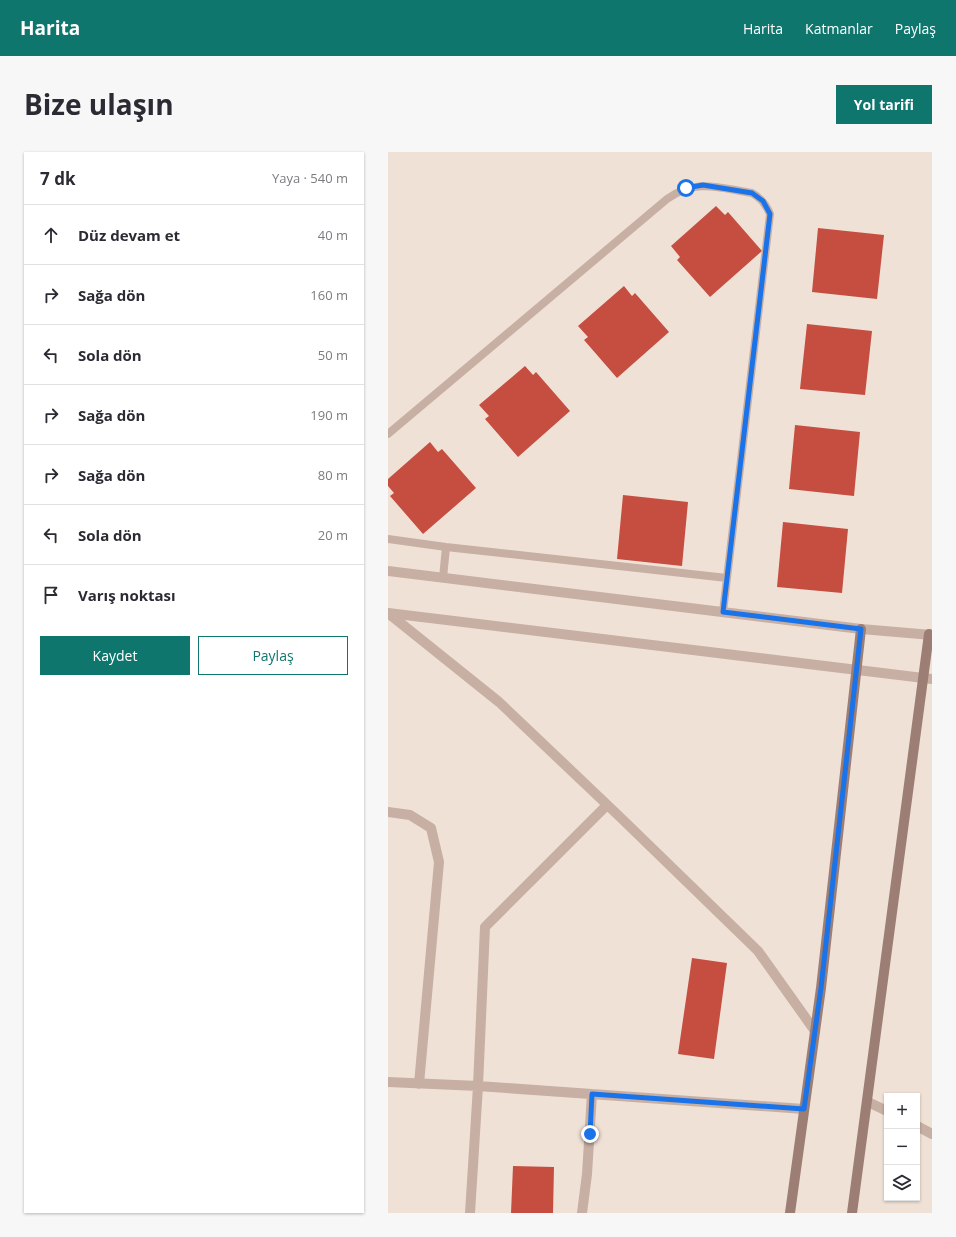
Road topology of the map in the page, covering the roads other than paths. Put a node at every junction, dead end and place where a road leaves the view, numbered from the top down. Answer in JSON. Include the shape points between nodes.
{"nodes":[{"id":1,"x":388,"y":434,"type":"edge"},
{"id":2,"x":388,"y":539,"type":"edge"},
{"id":3,"x":446,"y":547,"type":"junction"},
{"id":4,"x":388,"y":572,"type":"edge"},
{"id":5,"x":443,"y":578,"type":"junction"},
{"id":6,"x":727,"y":578,"type":"junction"},
{"id":7,"x":723,"y":612,"type":"junction"},
{"id":8,"x":388,"y":613,"type":"edge"},
{"id":9,"x":861,"y":629,"type":"junction"},
{"id":10,"x":930,"y":635,"type":"edge"},
{"id":11,"x":857,"y":670,"type":"junction"},
{"id":12,"x":928,"y":678,"type":"edge"},
{"id":13,"x":607,"y":805,"type":"junction"},
{"id":14,"x":388,"y":812,"type":"edge"},
{"id":15,"x":815,"y":1030,"type":"junction"},
{"id":16,"x":388,"y":1082,"type":"edge"},
{"id":17,"x":419,"y":1084,"type":"junction"},
{"id":18,"x":478,"y":1086,"type":"junction"},
{"id":19,"x":592,"y":1094,"type":"junction"},
{"id":20,"x":868,"y":1102,"type":"junction"},
{"id":21,"x":804,"y":1109,"type":"junction"},
{"id":22,"x":884,"y":1110,"type":"edge"},
{"id":23,"x":920,"y":1128,"type":"edge"},
{"id":24,"x":932,"y":1134,"type":"edge"},
{"id":25,"x":470,"y":1213,"type":"edge"},
{"id":26,"x":582,"y":1213,"type":"edge"},
{"id":27,"x":790,"y":1213,"type":"edge"},
{"id":28,"x":852,"y":1213,"type":"edge"}],
"edges":[{"from":1,"to":6,"type":"lane","via":[[676,193],[703,185],[752,193],[763,201],[770,214]]},
{"from":2,"to":3,"type":"lane"},
{"from":3,"to":5,"type":"lane"},
{"from":3,"to":6,"type":"lane"},
{"from":4,"to":5,"type":"street"},
{"from":5,"to":7,"type":"street"},
{"from":6,"to":7,"type":"lane"},
{"from":7,"to":9,"type":"street"},
{"from":8,"to":11,"type":"street"},
{"from":8,"to":13,"type":"street","via":[[499,702]]},
{"from":9,"to":10,"type":"street"},
{"from":9,"to":11,"type":"main road"},
{"from":10,"to":12,"type":"main road"},
{"from":11,"to":12,"type":"street"},
{"from":11,"to":15,"type":"main road"},
{"from":12,"to":20,"type":"main road"},
{"from":13,"to":15,"type":"street","via":[[758,951]]},
{"from":13,"to":18,"type":"street","via":[[485,927]]},
{"from":14,"to":17,"type":"street","via":[[410,815],[431,828],[439,862]]},
{"from":15,"to":21,"type":"main road"},
{"from":16,"to":17,"type":"street"},
{"from":17,"to":18,"type":"street"},
{"from":18,"to":19,"type":"street"},
{"from":18,"to":25,"type":"street"},
{"from":19,"to":21,"type":"street"},
{"from":19,"to":26,"type":"street"},
{"from":20,"to":22,"type":"street"},
{"from":20,"to":28,"type":"main road"},
{"from":21,"to":27,"type":"main road"},
{"from":23,"to":24,"type":"street"}]}
